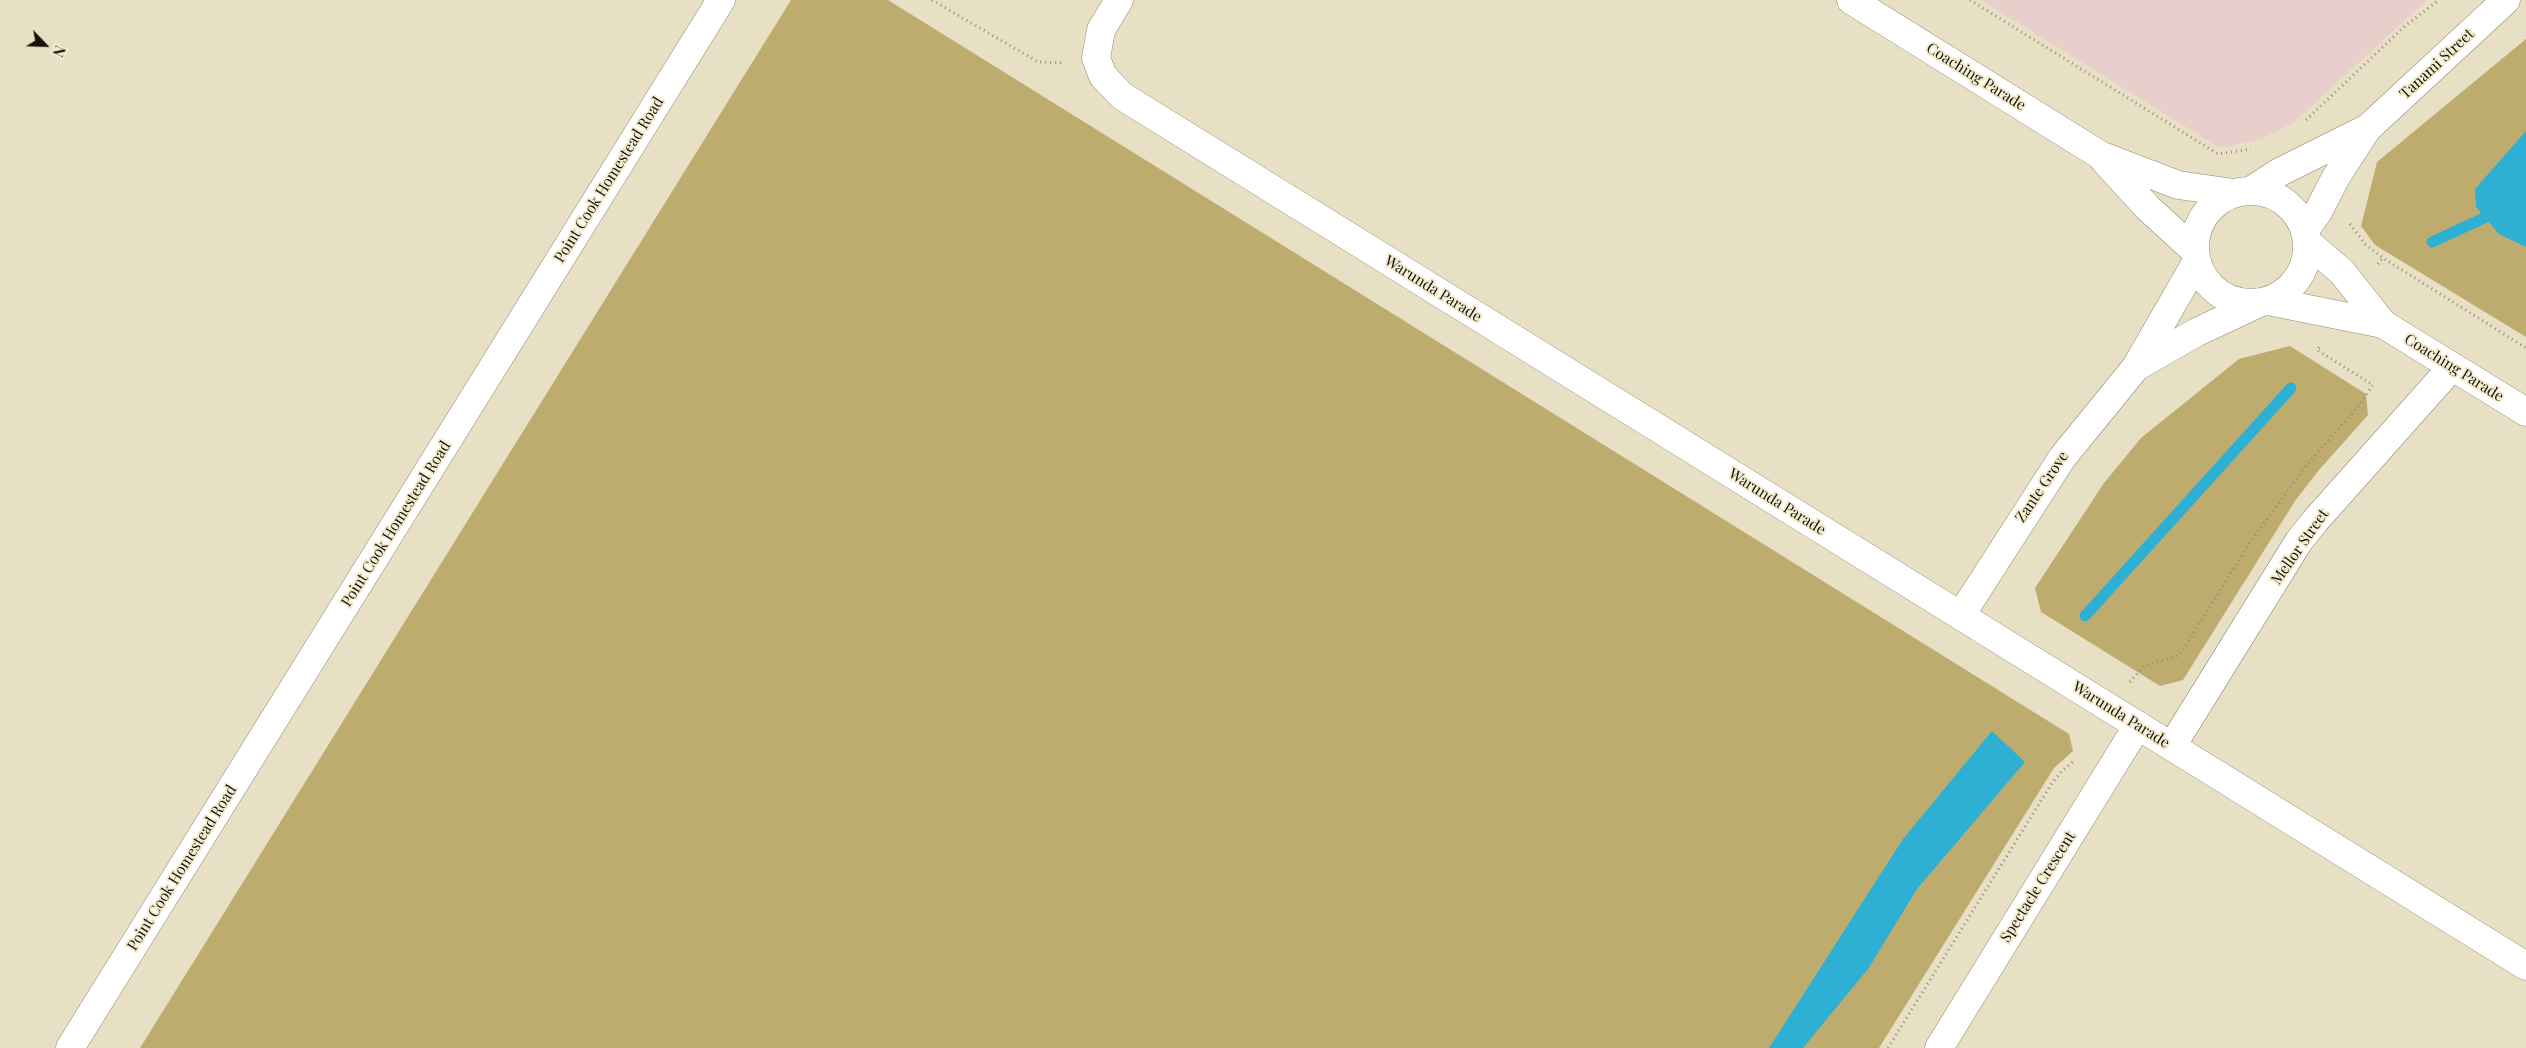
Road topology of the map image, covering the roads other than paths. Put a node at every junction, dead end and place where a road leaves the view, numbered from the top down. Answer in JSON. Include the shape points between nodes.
{"nodes":[{"id":1,"x":721,"y":0,"type":"edge"},
{"id":2,"x":1119,"y":0,"type":"edge"},
{"id":3,"x":1851,"y":0,"type":"edge"},
{"id":4,"x":2506,"y":0,"type":"edge"},
{"id":5,"x":2368,"y":128,"type":"junction"},
{"id":6,"x":2100,"y":156,"type":"junction"},
{"id":7,"x":2243,"y":192,"type":"junction"},
{"id":8,"x":2306,"y":236,"type":"junction"},
{"id":9,"x":2196,"y":256,"type":"junction"},
{"id":10,"x":2264,"y":302,"type":"junction"},
{"id":11,"x":2383,"y":324,"type":"junction"},
{"id":12,"x":2452,"y":367,"type":"junction"},
{"id":13,"x":2136,"y":368,"type":"junction"},
{"id":14,"x":2526,"y":412,"type":"edge"},
{"id":15,"x":1961,"y":615,"type":"junction"},
{"id":16,"x":2138,"y":725,"type":"junction"},
{"id":17,"x":2172,"y":746,"type":"junction"},
{"id":18,"x":2526,"y":966,"type":"edge"},
{"id":19,"x":70,"y":1048,"type":"edge"},
{"id":20,"x":1939,"y":1048,"type":"edge"}],
"edges":[{"from":1,"to":19,"type":"street","name":"Point Cook Homestead Road"},
{"from":2,"to":15,"type":"street","name":"Warunda Parade","via":[[1101,30],[1096,58],[1103,76],[1122,96]]},
{"from":3,"to":6,"type":"street","name":"Coaching Parade"},
{"from":4,"to":5,"type":"street","name":"Tanami Street"},
{"from":5,"to":7,"type":"street","name":"Tanami Street"},
{"from":5,"to":8,"type":"street","name":"Tanami Street","via":[[2336,177]]},
{"from":6,"to":7,"type":"street","name":"Coaching Parade","via":[[2178,184]]},
{"from":6,"to":9,"type":"street","name":"Coaching Parade"},
{"from":7,"to":8,"type":"street","via":[[2269,193],[2285,201],[2297,214]]},
{"from":7,"to":9,"type":"street","via":[[2218,202],[2205,215],[2197,232]]},
{"from":8,"to":10,"type":"street","via":[[2306,258],[2297,278],[2281,294]]},
{"from":8,"to":11,"type":"street","name":"Coaching Parade","via":[[2342,272]]},
{"from":9,"to":10,"type":"street","via":[[2203,276],[2213,289],[2242,303]]},
{"from":9,"to":13,"type":"street","name":"Zante Grove"},
{"from":10,"to":11,"type":"street","name":"Coaching Parade"},
{"from":10,"to":13,"type":"street","name":"Zante Grove","via":[[2197,332]]},
{"from":11,"to":12,"type":"street","name":"Coaching Parade"},
{"from":12,"to":14,"type":"street","name":"Coaching Parade"},
{"from":12,"to":17,"type":"street","name":"Mellor Street","via":[[2304,535]]},
{"from":13,"to":15,"type":"street","name":"Zante Grove","via":[[2062,458]]},
{"from":15,"to":16,"type":"street","name":"Warunda Parade"},
{"from":16,"to":17,"type":"street","name":"Warunda Parade"},
{"from":16,"to":20,"type":"street","name":"Spectacle Crescent"},
{"from":17,"to":18,"type":"street","name":"Warunda Parade"}]}
